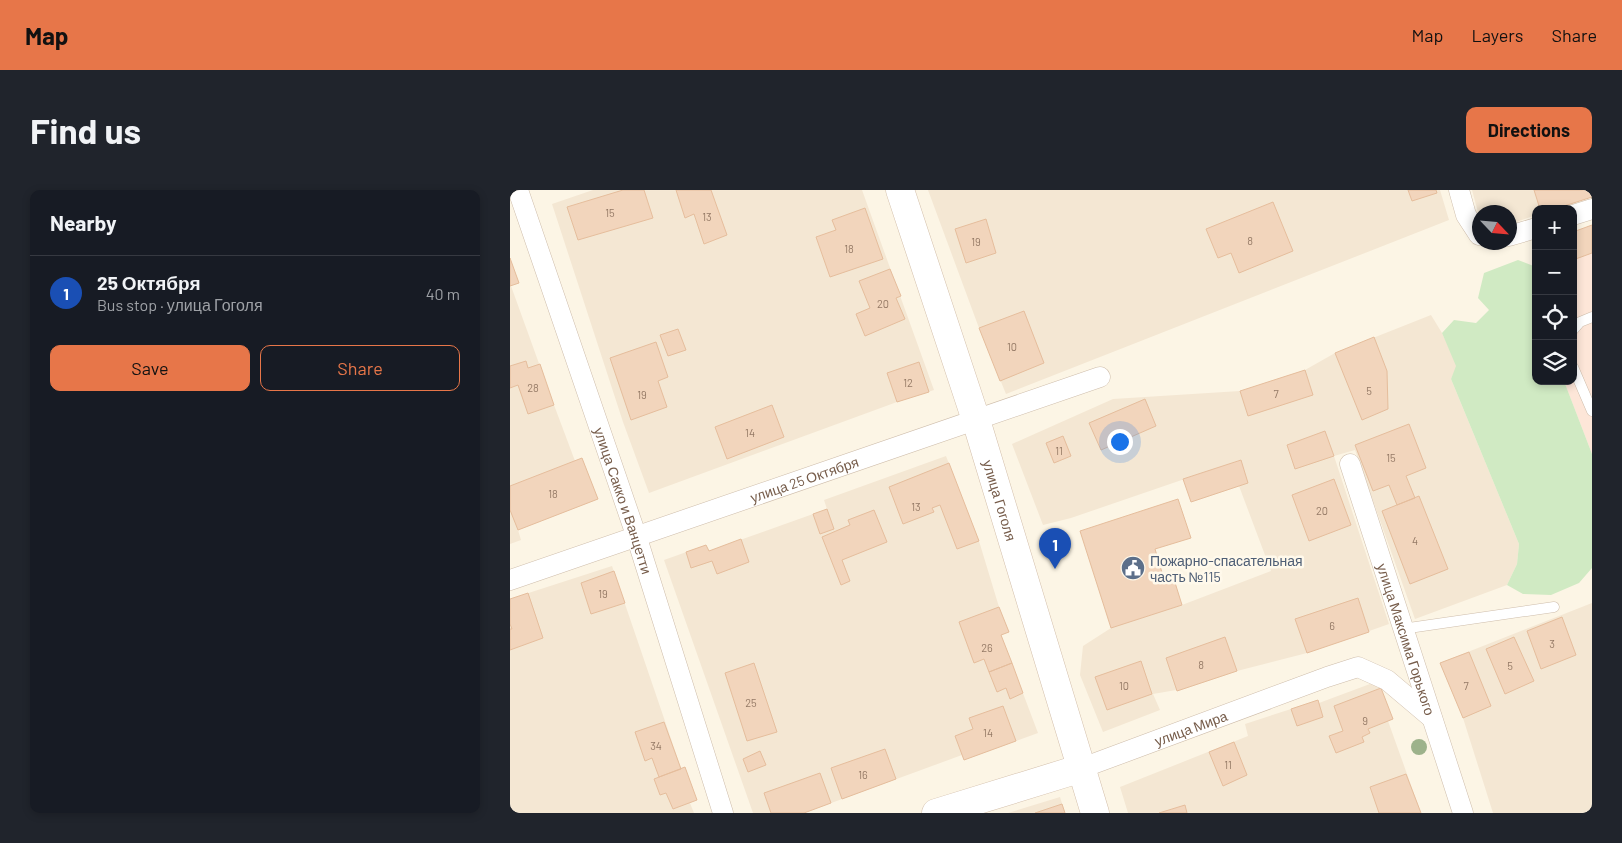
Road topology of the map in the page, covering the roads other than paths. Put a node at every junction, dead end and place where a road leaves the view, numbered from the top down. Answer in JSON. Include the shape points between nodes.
{"nodes":[{"id":1,"x":518,"y":190,"type":"edge"},
{"id":2,"x":900,"y":190,"type":"edge"},
{"id":3,"x":1459,"y":190,"type":"edge"},
{"id":4,"x":1592,"y":209,"type":"edge"},
{"id":5,"x":1577,"y":215,"type":"edge"},
{"id":6,"x":1472,"y":224,"type":"edge"},
{"id":7,"x":1532,"y":229,"type":"edge"},
{"id":8,"x":1517,"y":234,"type":"edge"},
{"id":9,"x":1592,"y":317,"type":"edge"},
{"id":10,"x":1577,"y":325,"type":"edge"},
{"id":11,"x":1577,"y":376,"type":"edge"},
{"id":12,"x":1100,"y":377,"type":"dead end"},
{"id":13,"x":1592,"y":411,"type":"edge"},
{"id":14,"x":976,"y":420,"type":"junction"},
{"id":15,"x":1350,"y":464,"type":"dead end"},
{"id":16,"x":636,"y":535,"type":"junction"},
{"id":17,"x":510,"y":580,"type":"edge"},
{"id":18,"x":1554,"y":607,"type":"dead end"},
{"id":19,"x":1402,"y":628,"type":"junction"},
{"id":20,"x":1432,"y":718,"type":"junction"},
{"id":21,"x":1082,"y":768,"type":"junction"},
{"id":22,"x":723,"y":813,"type":"edge"},
{"id":23,"x":936,"y":813,"type":"edge"},
{"id":24,"x":1095,"y":813,"type":"edge"},
{"id":25,"x":1463,"y":813,"type":"edge"}],
"edges":[{"from":1,"to":16,"type":"street","name":"улица Сакко и Ванцетти"},
{"from":2,"to":14,"type":"main road","name":"улица Гоголя"},
{"from":3,"to":6,"type":"street"},
{"from":4,"to":5,"type":"street"},
{"from":7,"to":8,"type":"street"},
{"from":9,"to":10,"type":"lane"},
{"from":11,"to":13,"type":"lane"},
{"from":12,"to":14,"type":"street","name":"улица 25 Октября"},
{"from":14,"to":16,"type":"street","name":"улица 25 Октября"},
{"from":14,"to":21,"type":"main road","name":"улица Гоголя"},
{"from":15,"to":19,"type":"street","name":"улица Максима Горького"},
{"from":16,"to":17,"type":"street","name":"улица 25 Октября"},
{"from":16,"to":22,"type":"street","name":"улица Сакко и Ванцетти"},
{"from":18,"to":19,"type":"lane"},
{"from":19,"to":20,"type":"street","name":"улица Максима Горького"},
{"from":20,"to":21,"type":"street","name":"улица Мира","via":[[1387,680],[1358,667]]},
{"from":20,"to":25,"type":"street","name":"улица Максима Горького"},
{"from":21,"to":23,"type":"main road","name":"улица Мира"},
{"from":21,"to":24,"type":"main road","name":"улица Гоголя"}]}
